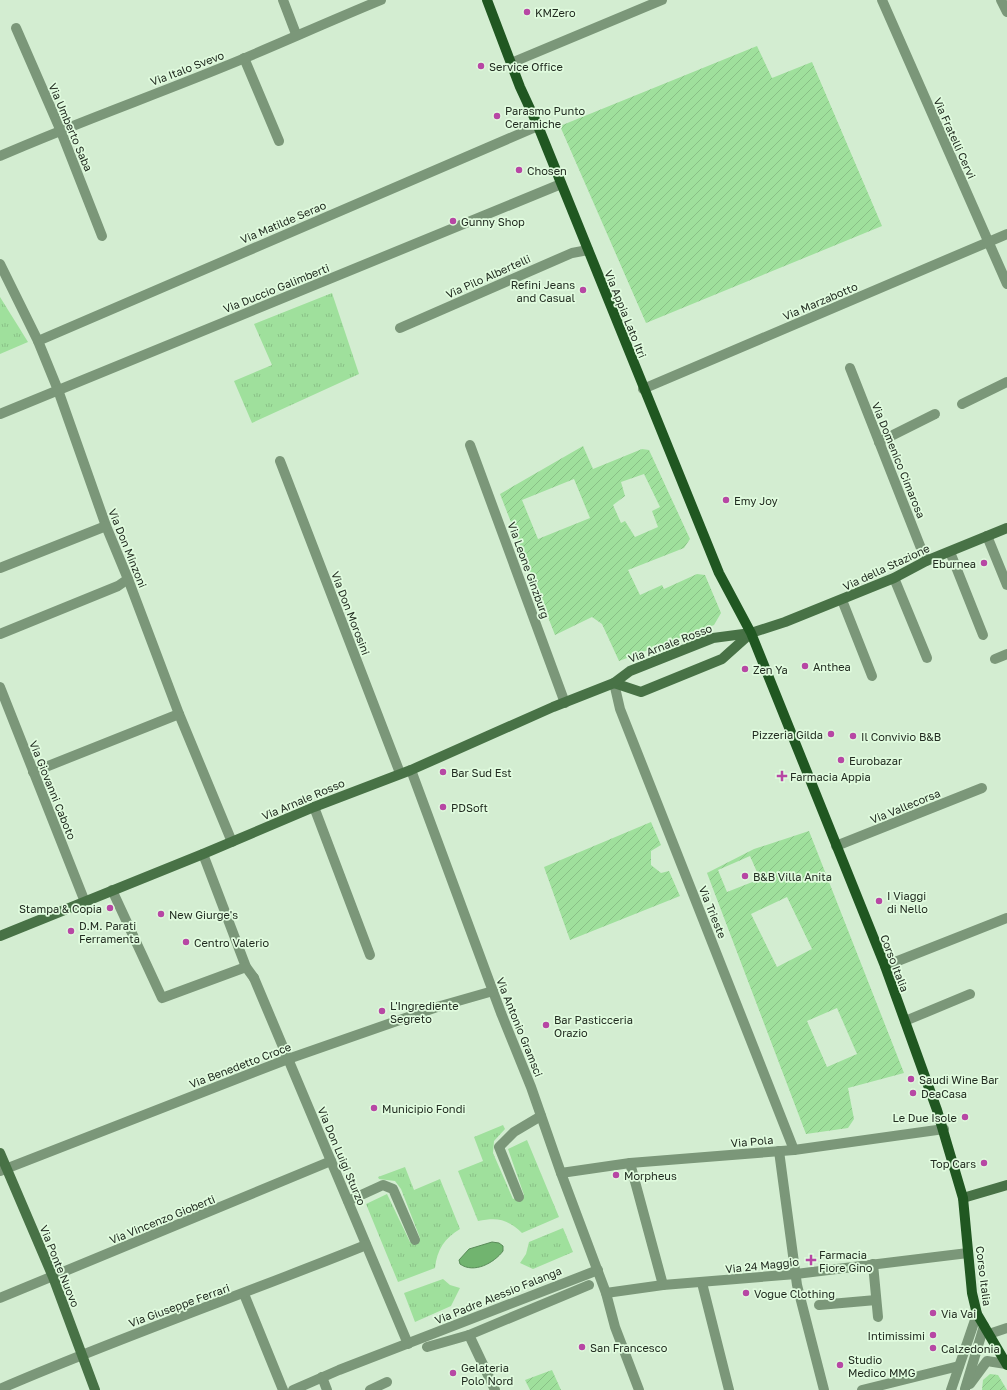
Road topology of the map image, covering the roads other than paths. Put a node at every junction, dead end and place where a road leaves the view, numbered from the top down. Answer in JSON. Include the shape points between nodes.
{"nodes":[{"id":1,"x":283,"y":0,"type":"edge"},
{"id":2,"x":381,"y":0,"type":"edge"},
{"id":3,"x":487,"y":0,"type":"edge"},
{"id":4,"x":662,"y":0,"type":"edge"},
{"id":5,"x":882,"y":0,"type":"edge"},
{"id":6,"x":1001,"y":0,"type":"edge"},
{"id":7,"x":1007,"y":12,"type":"edge"},
{"id":8,"x":16,"y":28,"type":"dead end"},
{"id":9,"x":296,"y":34,"type":"junction"},
{"id":10,"x":244,"y":58,"type":"junction"},
{"id":11,"x":511,"y":63,"type":"junction"},
{"id":12,"x":538,"y":126,"type":"junction"},
{"id":13,"x":60,"y":129,"type":"junction"},
{"id":14,"x":279,"y":141,"type":"dead end"},
{"id":15,"x":0,"y":156,"type":"edge"},
{"id":16,"x":561,"y":184,"type":"junction"},
{"id":17,"x":1007,"y":234,"type":"edge"},
{"id":18,"x":102,"y":236,"type":"dead end"},
{"id":19,"x":988,"y":242,"type":"junction"},
{"id":20,"x":588,"y":250,"type":"junction"},
{"id":21,"x":0,"y":264,"type":"edge"},
{"id":22,"x":1007,"y":284,"type":"edge"},
{"id":23,"x":400,"y":328,"type":"dead end"},
{"id":24,"x":38,"y":341,"type":"junction"},
{"id":25,"x":850,"y":368,"type":"dead end"},
{"id":26,"x":1007,"y":382,"type":"edge"},
{"id":27,"x":643,"y":389,"type":"junction"},
{"id":28,"x":58,"y":390,"type":"junction"},
{"id":29,"x":962,"y":404,"type":"dead end"},
{"id":30,"x":0,"y":414,"type":"edge"},
{"id":31,"x":935,"y":414,"type":"dead end"},
{"id":32,"x":879,"y":442,"type":"junction"},
{"id":33,"x":470,"y":445,"type":"dead end"},
{"id":34,"x":280,"y":461,"type":"dead end"},
{"id":35,"x":106,"y":526,"type":"junction"},
{"id":36,"x":1007,"y":528,"type":"edge"},
{"id":37,"x":987,"y":536,"type":"junction"},
{"id":38,"x":950,"y":552,"type":"junction"},
{"id":39,"x":926,"y":561,"type":"junction"},
{"id":40,"x":0,"y":568,"type":"edge"},
{"id":41,"x":894,"y":578,"type":"junction"},
{"id":42,"x":128,"y":579,"type":"junction"},
{"id":43,"x":1007,"y":585,"type":"edge"},
{"id":44,"x":842,"y":600,"type":"junction"},
{"id":45,"x":751,"y":633,"type":"junction"},
{"id":46,"x":0,"y":634,"type":"edge"},
{"id":47,"x":983,"y":636,"type":"dead end"},
{"id":48,"x":1007,"y":654,"type":"edge"},
{"id":49,"x":927,"y":658,"type":"dead end"},
{"id":50,"x":995,"y":659,"type":"dead end"},
{"id":51,"x":872,"y":676,"type":"dead end"},
{"id":52,"x":614,"y":682,"type":"junction"},
{"id":53,"x":0,"y":687,"type":"edge"},
{"id":54,"x":565,"y":703,"type":"junction"},
{"id":55,"x":179,"y":714,"type":"junction"},
{"id":56,"x":412,"y":770,"type":"junction"},
{"id":57,"x":33,"y":772,"type":"junction"},
{"id":58,"x":400,"y":773,"type":"junction"},
{"id":59,"x":982,"y":788,"type":"dead end"},
{"id":60,"x":314,"y":807,"type":"junction"},
{"id":61,"x":232,"y":842,"type":"junction"},
{"id":62,"x":836,"y":846,"type":"junction"},
{"id":63,"x":203,"y":854,"type":"junction"},
{"id":64,"x":112,"y":890,"type":"junction"},
{"id":65,"x":85,"y":902,"type":"junction"},
{"id":66,"x":1007,"y":918,"type":"edge"},
{"id":67,"x":0,"y":936,"type":"edge"},
{"id":68,"x":370,"y":955,"type":"dead end"},
{"id":69,"x":885,"y":966,"type":"junction"},
{"id":70,"x":246,"y":967,"type":"junction"},
{"id":71,"x":493,"y":991,"type":"junction"},
{"id":72,"x":970,"y":994,"type":"dead end"},
{"id":73,"x":905,"y":1021,"type":"junction"},
{"id":74,"x":288,"y":1059,"type":"junction"},
{"id":75,"x":541,"y":1116,"type":"junction"},
{"id":76,"x":944,"y":1129,"type":"junction"},
{"id":77,"x":794,"y":1150,"type":"junction"},
{"id":78,"x":779,"y":1151,"type":"junction"},
{"id":79,"x":0,"y":1153,"type":"edge"},
{"id":80,"x":332,"y":1162,"type":"junction"},
{"id":81,"x":630,"y":1163,"type":"junction"},
{"id":82,"x":3,"y":1170,"type":"edge"},
{"id":83,"x":561,"y":1173,"type":"junction"},
{"id":84,"x":1007,"y":1185,"type":"edge"},
{"id":85,"x":519,"y":1197,"type":"dead end"},
{"id":86,"x":963,"y":1198,"type":"junction"},
{"id":87,"x":348,"y":1200,"type":"junction"},
{"id":88,"x":415,"y":1240,"type":"dead end"},
{"id":89,"x":366,"y":1245,"type":"junction"},
{"id":90,"x":968,"y":1253,"type":"junction"},
{"id":91,"x":873,"y":1264,"type":"junction"},
{"id":92,"x":598,"y":1270,"type":"junction"},
{"id":93,"x":796,"y":1274,"type":"junction"},
{"id":94,"x":53,"y":1277,"type":"junction"},
{"id":95,"x":702,"y":1283,"type":"junction"},
{"id":96,"x":588,"y":1285,"type":"dead end"},
{"id":97,"x":663,"y":1285,"type":"junction"},
{"id":98,"x":606,"y":1293,"type":"junction"},
{"id":99,"x":244,"y":1294,"type":"junction"},
{"id":100,"x":0,"y":1298,"type":"edge"},
{"id":101,"x":876,"y":1300,"type":"junction"},
{"id":102,"x":819,"y":1305,"type":"dead end"},
{"id":103,"x":977,"y":1314,"type":"junction"},
{"id":104,"x":878,"y":1317,"type":"dead end"},
{"id":105,"x":1007,"y":1328,"type":"edge"},
{"id":106,"x":986,"y":1330,"type":"junction"},
{"id":107,"x":469,"y":1335,"type":"junction"},
{"id":108,"x":408,"y":1344,"type":"junction"},
{"id":109,"x":427,"y":1346,"type":"dead end"},
{"id":110,"x":82,"y":1353,"type":"junction"},
{"id":111,"x":1007,"y":1365,"type":"edge"},
{"id":112,"x":958,"y":1366,"type":"junction"},
{"id":113,"x":322,"y":1377,"type":"junction"},
{"id":114,"x":386,"y":1382,"type":"dead end"},
{"id":115,"x":0,"y":1388,"type":"edge"},
{"id":116,"x":95,"y":1390,"type":"edge"},
{"id":117,"x":283,"y":1390,"type":"edge"},
{"id":118,"x":293,"y":1390,"type":"edge"},
{"id":119,"x":327,"y":1390,"type":"edge"},
{"id":120,"x":370,"y":1390,"type":"edge"},
{"id":121,"x":495,"y":1390,"type":"edge"},
{"id":122,"x":639,"y":1390,"type":"edge"},
{"id":123,"x":729,"y":1390,"type":"edge"},
{"id":124,"x":824,"y":1390,"type":"edge"},
{"id":125,"x":862,"y":1390,"type":"edge"},
{"id":126,"x":951,"y":1390,"type":"edge"},
{"id":127,"x":965,"y":1390,"type":"edge"}],
"edges":[{"from":1,"to":9,"type":"street"},
{"from":2,"to":9,"type":"street","name":"Via Italo Svevo"},
{"from":3,"to":11,"type":"main road","name":"Via Appia Lato Itri"},
{"from":4,"to":11,"type":"street"},
{"from":5,"to":19,"type":"street","name":"Via Fratelli Cervi"},
{"from":6,"to":7,"type":"street"},
{"from":8,"to":13,"type":"street","name":"Via Umberto Saba"},
{"from":9,"to":10,"type":"street","name":"Via Italo Svevo"},
{"from":10,"to":13,"type":"street","name":"Via Italo Svevo"},
{"from":10,"to":14,"type":"street"},
{"from":11,"to":12,"type":"main road","name":"Via Appia Lato Itri"},
{"from":12,"to":16,"type":"main road","name":"Via Appia Lato Itri"},
{"from":12,"to":24,"type":"street","name":"Via Matilde Serao"},
{"from":13,"to":15,"type":"street","name":"Via Italo Svevo"},
{"from":13,"to":18,"type":"street","name":"Via Umberto Saba"},
{"from":16,"to":20,"type":"main road","name":"Via Appia Lato Itri"},
{"from":16,"to":28,"type":"street","name":"Via Duccio Galimberti"},
{"from":17,"to":19,"type":"street","name":"Via Marzabotto"},
{"from":19,"to":22,"type":"street","name":"Via Fratelli Cervi"},
{"from":19,"to":27,"type":"street","name":"Via Marzabotto"},
{"from":20,"to":23,"type":"street","name":"Via Pilo Albertelli","via":[[572,253]]},
{"from":20,"to":27,"type":"main road","name":"Via Appia Lato Itri"},
{"from":21,"to":24,"type":"street","name":"Via Don Minzoni"},
{"from":24,"to":28,"type":"street","name":"Via Don Minzoni"},
{"from":25,"to":32,"type":"street","name":"Via Domenico Cimarosa"},
{"from":26,"to":29,"type":"street"},
{"from":27,"to":45,"type":"main road","name":"Via Appia Lato Itri","via":[[719,573]]},
{"from":28,"to":30,"type":"street","name":"Via Duccio Galimberti"},
{"from":28,"to":35,"type":"street","name":"Via Don Minzoni"},
{"from":31,"to":32,"type":"street"},
{"from":32,"to":39,"type":"street","name":"Via Domenico Cimarosa"},
{"from":33,"to":54,"type":"street","name":"Via Leone Ginzburg"},
{"from":34,"to":58,"type":"street","name":"Via Don Morosini"},
{"from":35,"to":40,"type":"street"},
{"from":35,"to":42,"type":"street","name":"Via Don Minzoni"},
{"from":36,"to":37,"type":"street","name":"Via della Stazione"},
{"from":37,"to":38,"type":"street","name":"Via della Stazione"},
{"from":37,"to":43,"type":"street"},
{"from":38,"to":39,"type":"street","name":"Via della Stazione"},
{"from":38,"to":47,"type":"street"},
{"from":39,"to":41,"type":"street","name":"Via della Stazione"},
{"from":41,"to":44,"type":"street","name":"Via della Stazione"},
{"from":41,"to":49,"type":"street"},
{"from":42,"to":46,"type":"street","via":[[118,586]]},
{"from":42,"to":55,"type":"street","name":"Via Don Minzoni"},
{"from":44,"to":45,"type":"street","name":"Via della Stazione"},
{"from":44,"to":51,"type":"street"},
{"from":45,"to":52,"type":"street","name":"Via Arnale Rosso","via":[[713,638],[630,671]]},
{"from":45,"to":52,"type":"street","via":[[722,659],[641,692]]},
{"from":45,"to":62,"type":"main road","name":"Corso Italia"},
{"from":48,"to":50,"type":"street"},
{"from":52,"to":54,"type":"street","name":"Via Arnale Rosso"},
{"from":52,"to":77,"type":"street","name":"Via Trieste","via":[[620,709]]},
{"from":53,"to":57,"type":"street","name":"Via Giovanni Caboto"},
{"from":54,"to":56,"type":"street","name":"Via Arnale Rosso"},
{"from":55,"to":57,"type":"street"},
{"from":55,"to":61,"type":"street","name":"Via Don Minzoni"},
{"from":56,"to":58,"type":"street","name":"Via Arnale Rosso"},
{"from":56,"to":71,"type":"street","name":"Via Antonio Gramsci"},
{"from":57,"to":65,"type":"street","name":"Via Giovanni Caboto"},
{"from":58,"to":60,"type":"street","name":"Via Arnale Rosso"},
{"from":59,"to":62,"type":"street","name":"Via Vallecorsa"},
{"from":60,"to":61,"type":"street","name":"Via Arnale Rosso"},
{"from":60,"to":68,"type":"street"},
{"from":61,"to":63,"type":"street","name":"Via Arnale Rosso"},
{"from":62,"to":69,"type":"main road","name":"Corso Italia"},
{"from":63,"to":64,"type":"street","name":"Via Arnale Rosso"},
{"from":63,"to":70,"type":"street","name":"Via Don Luigi Sturzo"},
{"from":64,"to":65,"type":"street","name":"Via Arnale Rosso"},
{"from":64,"to":70,"type":"street","via":[[162,998]]},
{"from":65,"to":67,"type":"street","name":"Via Arnale Rosso"},
{"from":66,"to":69,"type":"street"},
{"from":69,"to":73,"type":"main road","name":"Corso Italia"},
{"from":70,"to":74,"type":"street","name":"Via Don Luigi Sturzo","via":[[254,978]]},
{"from":71,"to":74,"type":"street","name":"Via Benedetto Croce","via":[[437,1007]]},
{"from":71,"to":75,"type":"street","name":"Via Antonio Gramsci"},
{"from":72,"to":73,"type":"street"},
{"from":73,"to":76,"type":"main road","name":"Corso Italia"},
{"from":74,"to":80,"type":"street","name":"Via Don Luigi Sturzo"},
{"from":74,"to":82,"type":"street","name":"Via Benedetto Croce"},
{"from":75,"to":83,"type":"street","name":"Via Antonio Gramsci"},
{"from":75,"to":85,"type":"street","via":[[514,1132],[499,1147]]},
{"from":76,"to":77,"type":"street","name":"Via Pola"},
{"from":76,"to":86,"type":"main road","name":"Corso Italia"},
{"from":77,"to":78,"type":"street","name":"Via Pola"},
{"from":78,"to":81,"type":"street","name":"Via Pola"},
{"from":78,"to":93,"type":"street"},
{"from":79,"to":82,"type":"street","name":"Via Ponte Nuovo"},
{"from":80,"to":87,"type":"street","name":"Via Don Luigi Sturzo"},
{"from":80,"to":94,"type":"street","name":"Via Vincenzo Gioberti"},
{"from":81,"to":83,"type":"street","name":"Via Pola"},
{"from":81,"to":97,"type":"street"},
{"from":82,"to":94,"type":"street","name":"Via Ponte Nuovo"},
{"from":83,"to":92,"type":"street","name":"Via Antonio Gramsci"},
{"from":84,"to":86,"type":"street"},
{"from":86,"to":90,"type":"main road","name":"Corso Italia"},
{"from":87,"to":88,"type":"street","via":[[383,1185],[392,1189]]},
{"from":87,"to":89,"type":"street","name":"Via Don Luigi Sturzo"},
{"from":89,"to":99,"type":"street","name":"Via Giuseppe Ferrari"},
{"from":89,"to":108,"type":"street","name":"Via Don Luigi Sturzo"},
{"from":90,"to":91,"type":"street","name":"Via 24 Maggio"},
{"from":90,"to":103,"type":"main road","name":"Corso Italia"},
{"from":91,"to":93,"type":"street","name":"Via 24 Maggio"},
{"from":91,"to":101,"type":"street"},
{"from":92,"to":98,"type":"street","name":"Via Antonio Gramsci"},
{"from":92,"to":108,"type":"street","name":"Via Padre Alessio Falanga"},
{"from":93,"to":95,"type":"street","name":"Via 24 Maggio"},
{"from":93,"to":124,"type":"street"},
{"from":94,"to":100,"type":"street","name":"Via Vincenzo Gioberti"},
{"from":94,"to":110,"type":"street","name":"Via Ponte Nuovo"},
{"from":95,"to":97,"type":"street","name":"Via 24 Maggio"},
{"from":95,"to":123,"type":"street"},
{"from":96,"to":107,"type":"street"},
{"from":97,"to":98,"type":"street","name":"Via 24 Maggio"},
{"from":98,"to":122,"type":"street","name":"Via Antonio Gramsci"},
{"from":99,"to":110,"type":"street","name":"Via Giuseppe Ferrari"},
{"from":99,"to":117,"type":"street"},
{"from":101,"to":102,"type":"street"},
{"from":101,"to":104,"type":"street"},
{"from":103,"to":106,"type":"main road","name":"Corso Italia"},
{"from":103,"to":112,"type":"street","name":"Corso Italia"},
{"from":105,"to":106,"type":"street"},
{"from":106,"to":111,"type":"main road","name":"Corso Italia"},
{"from":106,"to":127,"type":"street"},
{"from":107,"to":109,"type":"street"},
{"from":107,"to":121,"type":"street"},
{"from":108,"to":113,"type":"street","name":"Via Padre Alessio Falanga"},
{"from":110,"to":115,"type":"street","name":"Via Giuseppe Ferrari"},
{"from":110,"to":116,"type":"street","name":"Via Ponte Nuovo"},
{"from":111,"to":127,"type":"street","via":[[988,1361]]},
{"from":112,"to":125,"type":"street"},
{"from":112,"to":126,"type":"street","name":"Corso Italia"},
{"from":113,"to":118,"type":"street","name":"Via Padre Alessio Falanga"},
{"from":113,"to":119,"type":"street"},
{"from":114,"to":120,"type":"street"}]}
